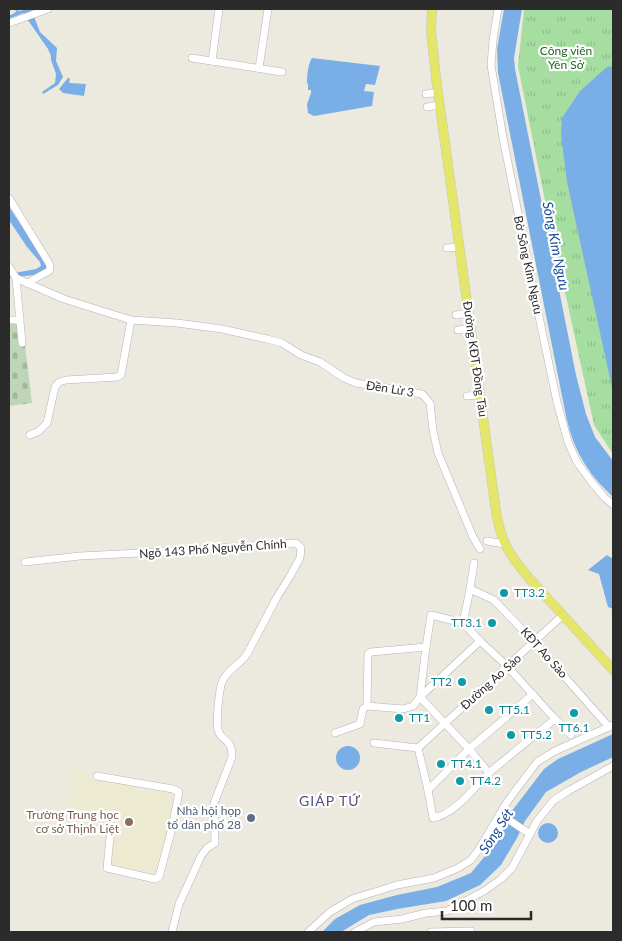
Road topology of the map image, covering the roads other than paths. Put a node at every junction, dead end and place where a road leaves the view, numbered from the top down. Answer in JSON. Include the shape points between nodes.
{"nodes":[{"id":1,"x":48,"y":9,"type":"edge"},
{"id":2,"x":219,"y":9,"type":"edge"},
{"id":3,"x":268,"y":9,"type":"edge"},
{"id":4,"x":432,"y":9,"type":"edge"},
{"id":5,"x":498,"y":9,"type":"edge"},
{"id":6,"x":9,"y":22,"type":"edge"},
{"id":7,"x":192,"y":58,"type":"dead end"},
{"id":8,"x":212,"y":61,"type":"junction"},
{"id":9,"x":259,"y":68,"type":"junction"},
{"id":10,"x":282,"y":72,"type":"dead end"},
{"id":11,"x":438,"y":92,"type":"junction"},
{"id":12,"x":426,"y":94,"type":"dead end"},
{"id":13,"x":440,"y":105,"type":"junction"},
{"id":14,"x":427,"y":107,"type":"dead end"},
{"id":15,"x":9,"y":198,"type":"edge"},
{"id":16,"x":459,"y":247,"type":"junction"},
{"id":17,"x":447,"y":248,"type":"dead end"},
{"id":18,"x":10,"y":269,"type":"edge"},
{"id":19,"x":16,"y":278,"type":"junction"},
{"id":20,"x":27,"y":283,"type":"junction"},
{"id":21,"x":468,"y":313,"type":"junction"},
{"id":22,"x":456,"y":315,"type":"dead end"},
{"id":23,"x":9,"y":320,"type":"edge"},
{"id":24,"x":20,"y":320,"type":"junction"},
{"id":25,"x":130,"y":320,"type":"junction"},
{"id":26,"x":470,"y":328,"type":"junction"},
{"id":27,"x":458,"y":330,"type":"dead end"},
{"id":28,"x":22,"y":343,"type":"dead end"},
{"id":29,"x":480,"y":395,"type":"junction"},
{"id":30,"x":467,"y":396,"type":"dead end"},
{"id":31,"x":30,"y":435,"type":"dead end"},
{"id":32,"x":613,"y":505,"type":"edge"},
{"id":33,"x":487,"y":541,"type":"dead end"},
{"id":34,"x":505,"y":544,"type":"junction"},
{"id":35,"x":480,"y":549,"type":"dead end"},
{"id":36,"x":25,"y":562,"type":"dead end"},
{"id":37,"x":474,"y":563,"type":"dead end"},
{"id":38,"x":470,"y":589,"type":"junction"},
{"id":39,"x":563,"y":615,"type":"junction"},
{"id":40,"x":463,"y":622,"type":"junction"},
{"id":41,"x":480,"y":641,"type":"junction"},
{"id":42,"x":534,"y":642,"type":"junction"},
{"id":43,"x":426,"y":647,"type":"junction"},
{"id":44,"x":507,"y":666,"type":"junction"},
{"id":45,"x":613,"y":670,"type":"edge"},
{"id":46,"x":533,"y":694,"type":"junction"},
{"id":47,"x":420,"y":697,"type":"junction"},
{"id":48,"x":366,"y":706,"type":"junction"},
{"id":49,"x":555,"y":719,"type":"junction"},
{"id":50,"x":445,"y":723,"type":"junction"},
{"id":51,"x":611,"y":726,"type":"edge"},
{"id":52,"x":335,"y":732,"type":"dead end"},
{"id":53,"x":571,"y":735,"type":"dead end"},
{"id":54,"x":374,"y":743,"type":"dead end"},
{"id":55,"x":418,"y":748,"type":"junction"},
{"id":56,"x":469,"y":749,"type":"junction"},
{"id":57,"x":613,"y":766,"type":"edge"},
{"id":58,"x":490,"y":773,"type":"junction"},
{"id":59,"x":97,"y":776,"type":"dead end"},
{"id":60,"x":428,"y":790,"type":"junction"},
{"id":61,"x":503,"y":816,"type":"junction"},
{"id":62,"x":111,"y":828,"type":"dead end"},
{"id":63,"x":530,"y":834,"type":"junction"},
{"id":64,"x":471,"y":931,"type":"dead end"},
{"id":65,"x":172,"y":932,"type":"edge"},
{"id":66,"x":308,"y":932,"type":"edge"},
{"id":67,"x":355,"y":932,"type":"edge"},
{"id":68,"x":431,"y":932,"type":"edge"}],
"edges":[{"from":1,"to":6,"type":"street"},
{"from":2,"to":8,"type":"street"},
{"from":3,"to":9,"type":"street"},
{"from":4,"to":11,"type":"main road","name":"Đường KĐT Đồng Tàu","via":[[431,32]]},
{"from":5,"to":32,"type":"street","name":"Bờ Sông Kim Ngưu","via":[[491,65],[506,156],[557,402],[577,462]]},
{"from":7,"to":8,"type":"street"},
{"from":8,"to":9,"type":"street"},
{"from":9,"to":10,"type":"street"},
{"from":11,"to":12,"type":"street"},
{"from":11,"to":13,"type":"main road","name":"Đường KĐT Đồng Tàu"},
{"from":13,"to":14,"type":"street"},
{"from":13,"to":16,"type":"main road","name":"Đường KĐT Đồng Tàu"},
{"from":15,"to":20,"type":"street","via":[[50,265],[49,271]]},
{"from":16,"to":17,"type":"street"},
{"from":16,"to":21,"type":"main road","name":"Đường KĐT Đồng Tàu"},
{"from":18,"to":19,"type":"street"},
{"from":19,"to":20,"type":"street","name":"Đền Lừ 3"},
{"from":19,"to":24,"type":"street"},
{"from":20,"to":25,"type":"street","name":"Đền Lừ 3","via":[[64,299]]},
{"from":21,"to":22,"type":"street"},
{"from":21,"to":26,"type":"main road","name":"Đường KĐT Đồng Tàu"},
{"from":23,"to":24,"type":"street"},
{"from":24,"to":28,"type":"street"},
{"from":25,"to":31,"type":"street","via":[[121,375],[59,382],[47,423]]},
{"from":25,"to":35,"type":"street","name":"Đền Lừ 3","via":[[186,324],[282,343],[356,383],[422,394],[430,403],[438,453]]},
{"from":26,"to":27,"type":"street"},
{"from":26,"to":29,"type":"main road","name":"Đường KĐT Đồng Tàu"},
{"from":29,"to":30,"type":"street"},
{"from":29,"to":34,"type":"main road","name":"Đường KĐT Đồng Tàu","via":[[497,519]]},
{"from":33,"to":34,"type":"street"},
{"from":34,"to":39,"type":"main road","name":"Đường KĐT Đồng Tàu","via":[[529,578]]},
{"from":36,"to":65,"type":"street","name":"Ngõ 143 Phố Nguyễn Chính","via":[[296,544],[301,548],[300,558],[245,658],[223,680],[219,732],[230,744],[232,757],[214,803],[215,843],[207,848],[186,889]]},
{"from":37,"to":38,"type":"street"},
{"from":38,"to":40,"type":"street"},
{"from":38,"to":42,"type":"street","name":"KĐT Ao Sào","via":[[494,600]]},
{"from":39,"to":42,"type":"street","name":"Đường Ao Sào"},
{"from":39,"to":45,"type":"main road","name":"Đường KĐT Đồng Tàu"},
{"from":40,"to":41,"type":"street"},
{"from":40,"to":43,"type":"street","via":[[431,615]]},
{"from":41,"to":44,"type":"street"},
{"from":41,"to":47,"type":"street"},
{"from":42,"to":44,"type":"street","name":"Đường Ao Sào"},
{"from":42,"to":51,"type":"street","name":"KĐT Ao Sào"},
{"from":43,"to":47,"type":"street"},
{"from":43,"to":48,"type":"street","via":[[368,654]]},
{"from":44,"to":46,"type":"street"},
{"from":44,"to":50,"type":"street","name":"Đường Ao Sào"},
{"from":46,"to":49,"type":"street"},
{"from":46,"to":56,"type":"street"},
{"from":47,"to":48,"type":"street","via":[[413,706],[403,708]]},
{"from":47,"to":50,"type":"street"},
{"from":48,"to":52,"type":"street","via":[[360,724]]},
{"from":49,"to":53,"type":"street"},
{"from":49,"to":58,"type":"street"},
{"from":50,"to":55,"type":"street","name":"Đường Ao Sào"},
{"from":50,"to":56,"type":"street"},
{"from":51,"to":61,"type":"street","via":[[537,762],[517,788]]},
{"from":54,"to":55,"type":"street"},
{"from":55,"to":60,"type":"street"},
{"from":56,"to":58,"type":"street"},
{"from":56,"to":60,"type":"street"},
{"from":57,"to":63,"type":"street","via":[[554,800]]},
{"from":58,"to":60,"type":"street","via":[[442,816],[432,818]]},
{"from":59,"to":62,"type":"street","via":[[179,792],[159,877],[155,879],[107,868]]},
{"from":61,"to":63,"type":"street"},
{"from":61,"to":66,"type":"street","via":[[471,860],[458,868],[434,878],[352,899],[330,912]]},
{"from":63,"to":67,"type":"street","via":[[512,868],[484,891],[447,911],[374,922]]},
{"from":64,"to":68,"type":"street"}]}
